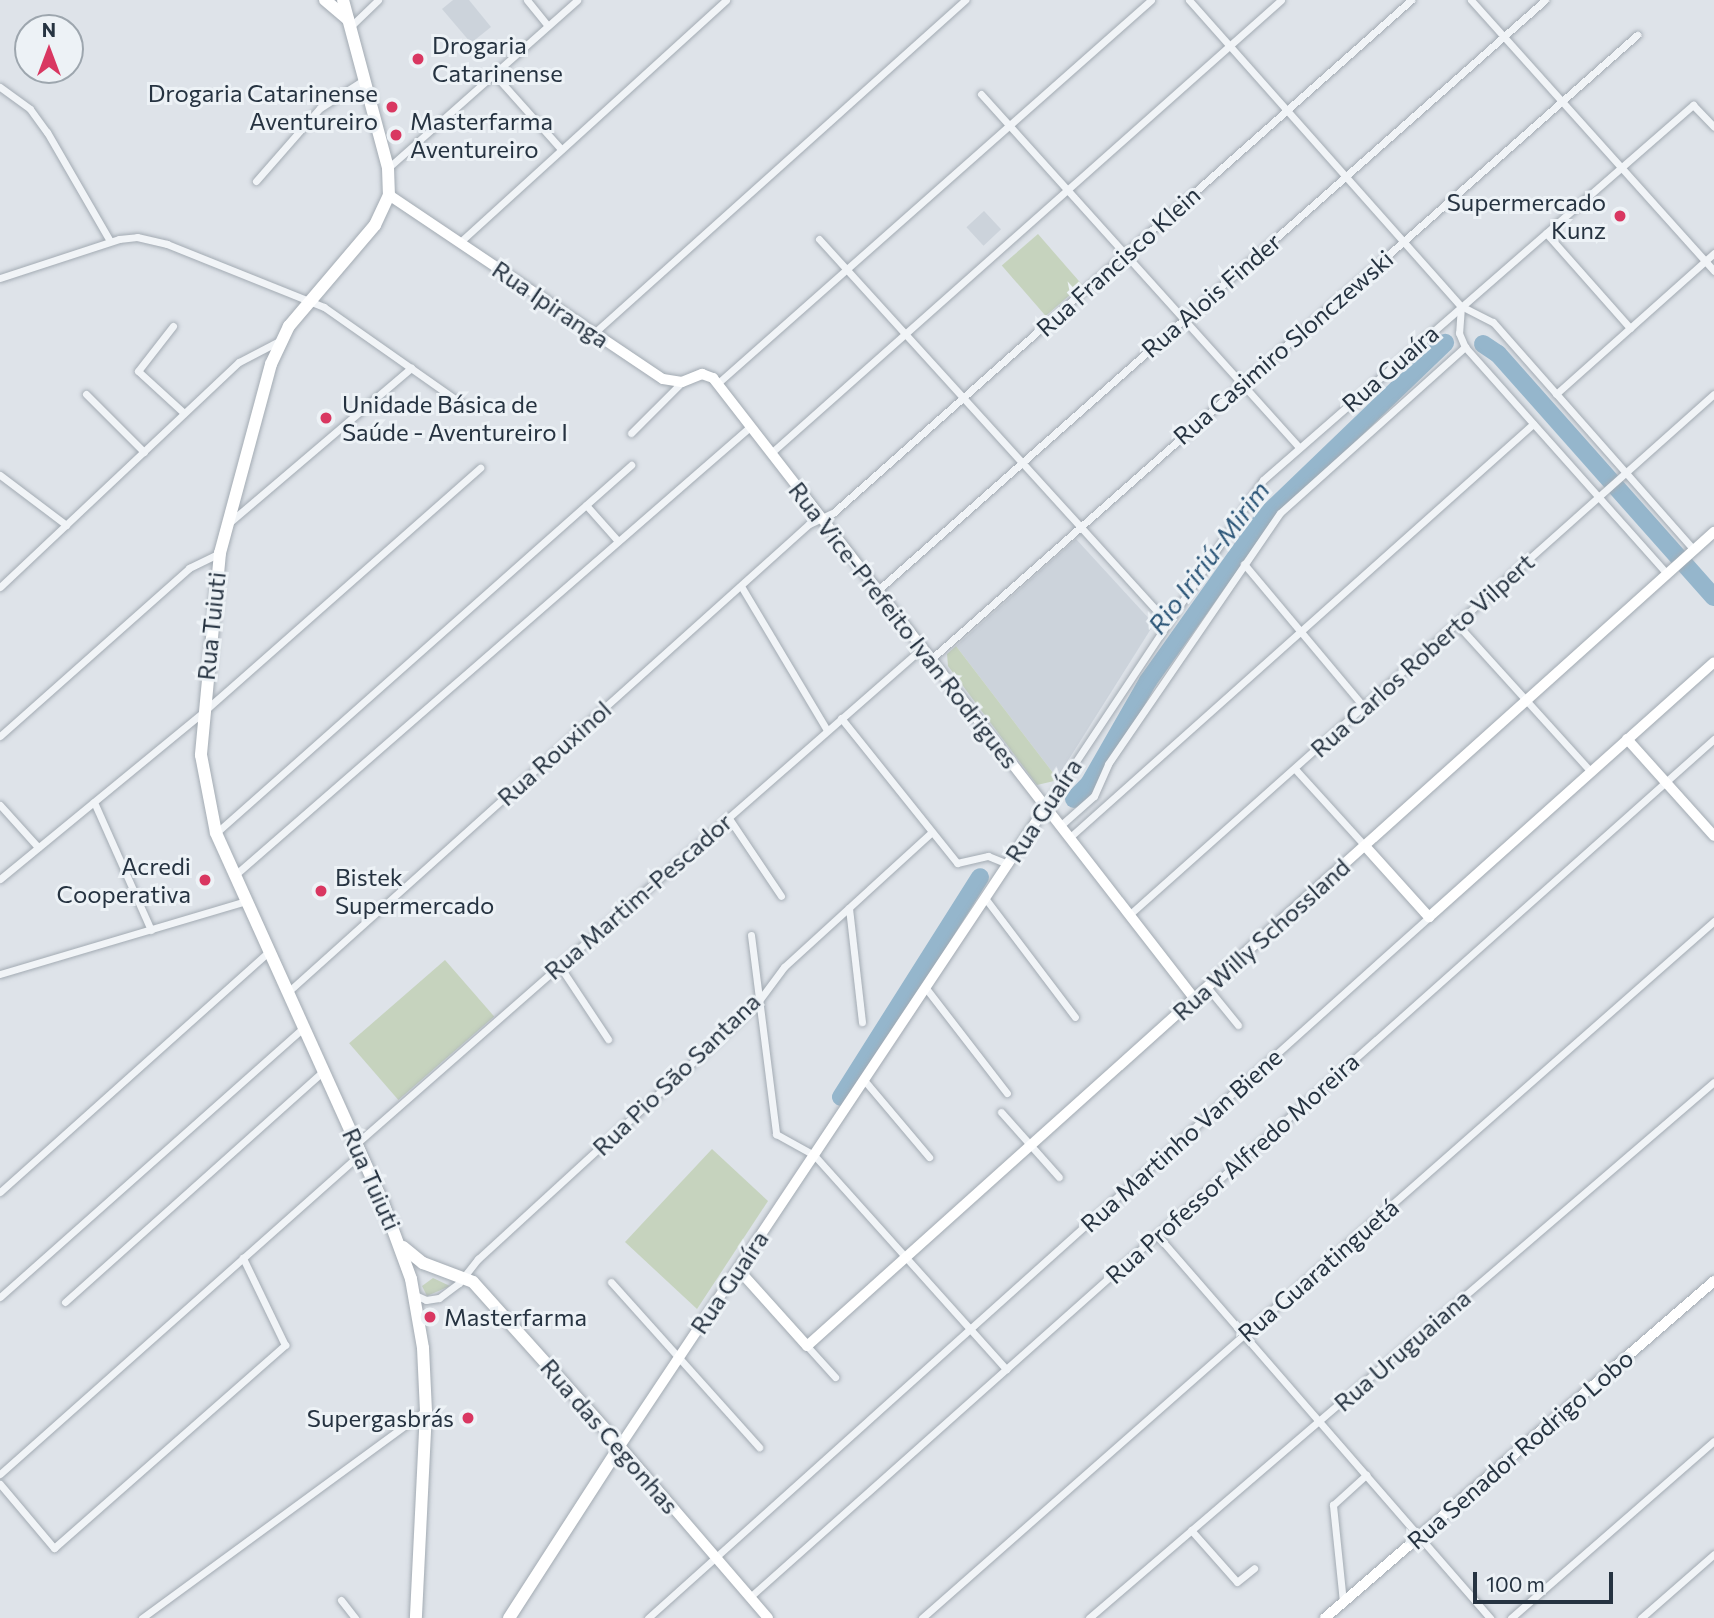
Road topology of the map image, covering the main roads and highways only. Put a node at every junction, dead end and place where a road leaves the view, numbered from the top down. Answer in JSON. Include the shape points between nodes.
{"nodes":[{"id":1,"x":325,"y":0,"type":"edge"},
{"id":2,"x":343,"y":0,"type":"edge"},
{"id":3,"x":349,"y":23,"type":"junction"},
{"id":4,"x":400,"y":1244,"type":"junction"},
{"id":5,"x":441,"y":1269,"type":"junction"},
{"id":6,"x":415,"y":1294,"type":"junction"},
{"id":7,"x":620,"y":1446,"type":"joint"},
{"id":8,"x":416,"y":1618,"type":"edge"},
{"id":9,"x":509,"y":1618,"type":"edge"}],
"edges":[{"from":1,"to":3,"type":"main road"},
{"from":2,"to":3,"type":"main road","name":"Rua Tuiuti"},
{"from":3,"to":4,"type":"main road","name":"Rua Tuiuti","via":[[388,168],[389,195],[374,225],[309,299],[281,340],[220,553],[202,713],[202,773],[216,833]]},
{"from":4,"to":5,"type":"main road","name":"Rua Tuiuti","via":[[423,1264]]},
{"from":4,"to":6,"type":"main road","name":"Rua Tuiuti"},
{"from":5,"to":6,"type":"main road","via":[[422,1278]]},
{"from":5,"to":7,"type":"main road","name":"Rua das Cegonhas","via":[[464,1276]]},
{"from":6,"to":8,"type":"main road","name":"Rua Tuiuti","via":[[426,1411]]},
{"from":7,"to":9,"type":"main road","name":"Rua Guaíra"}]}
